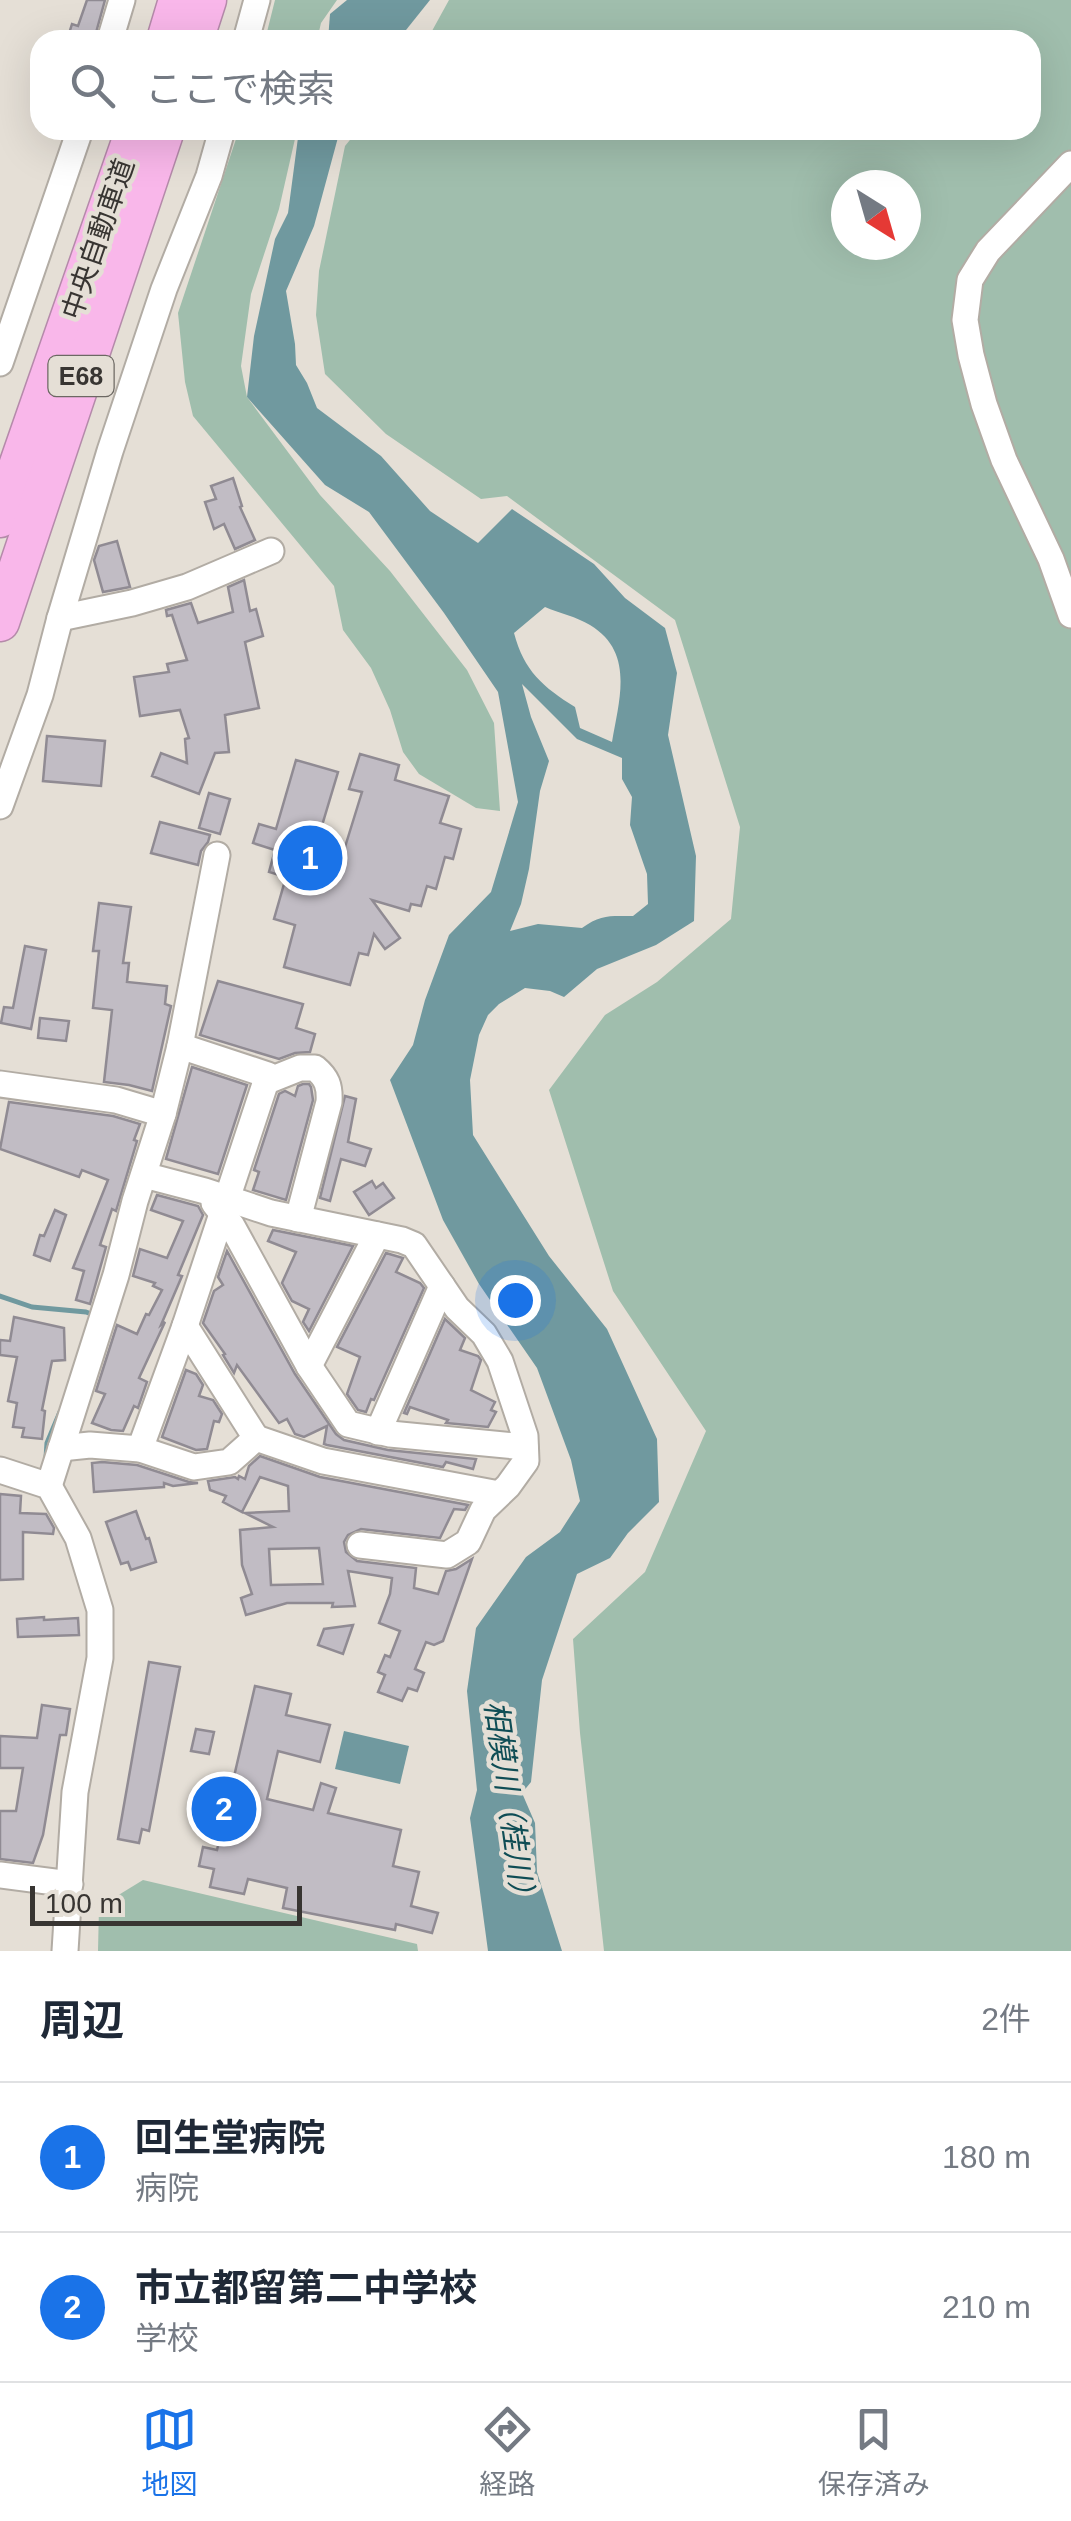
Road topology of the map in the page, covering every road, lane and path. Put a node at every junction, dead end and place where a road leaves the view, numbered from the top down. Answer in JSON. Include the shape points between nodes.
{"nodes":[{"id":1,"x":122,"y":0,"type":"edge"},
{"id":2,"x":178,"y":0,"type":"edge"},
{"id":3,"x":206,"y":0,"type":"edge"},
{"id":4,"x":257,"y":0,"type":"edge"},
{"id":5,"x":113,"y":30,"type":"edge"},
{"id":6,"x":169,"y":30,"type":"edge"},
{"id":7,"x":197,"y":30,"type":"edge"},
{"id":8,"x":249,"y":30,"type":"edge"},
{"id":9,"x":77,"y":140,"type":"edge"},
{"id":10,"x":132,"y":140,"type":"edge"},
{"id":11,"x":162,"y":140,"type":"edge"},
{"id":12,"x":219,"y":140,"type":"edge"},
{"id":13,"x":1071,"y":164,"type":"edge"},
{"id":14,"x":0,"y":363,"type":"edge"},
{"id":15,"x":0,"y":518,"type":"edge"},
{"id":16,"x":271,"y":551,"type":"dead end"},
{"id":17,"x":1071,"y":615,"type":"edge"},
{"id":18,"x":60,"y":618,"type":"junction"},
{"id":19,"x":0,"y":622,"type":"edge"},
{"id":20,"x":3,"y":788,"type":"edge"},
{"id":21,"x":217,"y":855,"type":"dead end"},
{"id":22,"x":180,"y":1046,"type":"junction"},
{"id":23,"x":265,"y":1082,"type":"junction"},
{"id":24,"x":0,"y":1084,"type":"edge"},
{"id":25,"x":163,"y":1114,"type":"junction"},
{"id":26,"x":144,"y":1175,"type":"junction"},
{"id":27,"x":218,"y":1200,"type":"junction"},
{"id":28,"x":298,"y":1219,"type":"junction"},
{"id":29,"x":376,"y":1234,"type":"junction"},
{"id":30,"x":442,"y":1286,"type":"junction"},
{"id":31,"x":185,"y":1326,"type":"junction"},
{"id":32,"x":310,"y":1366,"type":"junction"},
{"id":33,"x":378,"y":1432,"type":"junction"},
{"id":34,"x":256,"y":1438,"type":"junction"},
{"id":35,"x":525,"y":1447,"type":"junction"},
{"id":36,"x":61,"y":1448,"type":"junction"},
{"id":37,"x":140,"y":1449,"type":"junction"},
{"id":38,"x":0,"y":1470,"type":"edge"},
{"id":39,"x":49,"y":1486,"type":"junction"},
{"id":40,"x":499,"y":1494,"type":"junction"},
{"id":41,"x":360,"y":1545,"type":"dead end"},
{"id":42,"x":0,"y":1875,"type":"edge"},
{"id":43,"x":70,"y":1884,"type":"junction"},
{"id":44,"x":65,"y":1951,"type":"edge"}],
"edges":[{"from":1,"to":5,"type":"street"},
{"from":2,"to":6,"type":"highway"},
{"from":3,"to":7,"type":"highway"},
{"from":4,"to":8,"type":"street"},
{"from":9,"to":14,"type":"street"},
{"from":10,"to":15,"type":"highway","name":"中央自動車道","number":"E68"},
{"from":11,"to":19,"type":"highway","name":"中央自動車道","number":"E68"},
{"from":12,"to":18,"type":"street","via":[[110,451]]},
{"from":13,"to":17,"type":"street","via":[[988,251],[970,280],[966,320],[984,404]]},
{"from":16,"to":18,"type":"street","via":[[187,587]]},
{"from":18,"to":20,"type":"street","via":[[40,695]]},
{"from":21,"to":22,"type":"street"},
{"from":22,"to":23,"type":"street","via":[[268,1075]]},
{"from":22,"to":25,"type":"street"},
{"from":23,"to":27,"type":"street"},
{"from":23,"to":28,"type":"street","via":[[315,1068],[330,1091]]},
{"from":24,"to":25,"type":"street","via":[[116,1100]]},
{"from":25,"to":26,"type":"street"},
{"from":26,"to":27,"type":"street"},
{"from":26,"to":36,"type":"street"},
{"from":27,"to":28,"type":"street"},
{"from":27,"to":31,"type":"street"},
{"from":27,"to":32,"type":"street"},
{"from":28,"to":29,"type":"street"},
{"from":29,"to":30,"type":"street","via":[[414,1245]]},
{"from":29,"to":32,"type":"street"},
{"from":30,"to":33,"type":"street"},
{"from":30,"to":35,"type":"street","via":[[500,1362]]},
{"from":31,"to":34,"type":"street"},
{"from":31,"to":37,"type":"street"},
{"from":32,"to":33,"type":"street","via":[[348,1424]]},
{"from":33,"to":35,"type":"street"},
{"from":34,"to":37,"type":"street","via":[[228,1462],[194,1467]]},
{"from":34,"to":40,"type":"street","via":[[323,1461]]},
{"from":35,"to":40,"type":"street","via":[[526,1461]]},
{"from":36,"to":37,"type":"street"},
{"from":36,"to":39,"type":"street"},
{"from":38,"to":39,"type":"street"},
{"from":39,"to":43,"type":"street","via":[[78,1538],[100,1610],[100,1658],[75,1792]]},
{"from":40,"to":41,"type":"street","via":[[468,1542],[448,1554]]},
{"from":42,"to":43,"type":"street"},
{"from":43,"to":44,"type":"street"}]}
